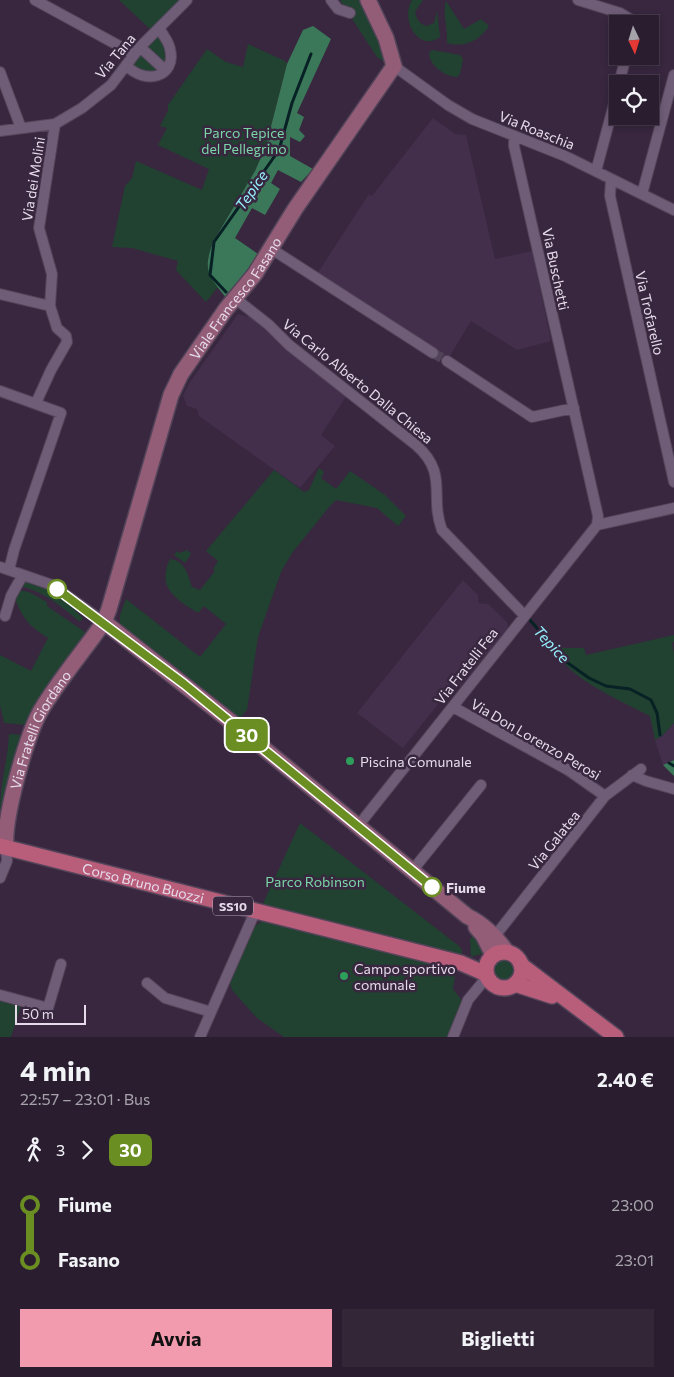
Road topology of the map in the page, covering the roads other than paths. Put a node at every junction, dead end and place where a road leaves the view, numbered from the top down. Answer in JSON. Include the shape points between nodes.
{"nodes":[{"id":1,"x":35,"y":0,"type":"edge"},
{"id":2,"x":187,"y":0,"type":"edge"},
{"id":3,"x":331,"y":0,"type":"edge"},
{"id":4,"x":368,"y":0,"type":"edge"},
{"id":5,"x":578,"y":0,"type":"edge"},
{"id":6,"x":350,"y":13,"type":"dead end"},
{"id":7,"x":623,"y":15,"type":"edge"},
{"id":8,"x":160,"y":31,"type":"dead end"},
{"id":9,"x":137,"y":50,"type":"junction"},
{"id":10,"x":126,"y":65,"type":"junction"},
{"id":11,"x":394,"y":66,"type":"junction"},
{"id":12,"x":165,"y":70,"type":"junction"},
{"id":13,"x":0,"y":72,"type":"edge"},
{"id":14,"x":674,"y":75,"type":"edge"},
{"id":15,"x":609,"y":123,"type":"edge"},
{"id":16,"x":56,"y":124,"type":"junction"},
{"id":17,"x":20,"y":128,"type":"junction"},
{"id":18,"x":0,"y":131,"type":"edge"},
{"id":19,"x":514,"y":136,"type":"junction"},
{"id":20,"x":596,"y":171,"type":"junction"},
{"id":21,"x":611,"y":179,"type":"junction"},
{"id":22,"x":642,"y":194,"type":"junction"},
{"id":23,"x":674,"y":210,"type":"edge"},
{"id":24,"x":270,"y":248,"type":"junction"},
{"id":25,"x":0,"y":294,"type":"edge"},
{"id":26,"x":236,"y":299,"type":"junction"},
{"id":27,"x":50,"y":306,"type":"junction"},
{"id":28,"x":433,"y":353,"type":"tunnel mouth"},
{"id":29,"x":447,"y":361,"type":"tunnel mouth"},
{"id":30,"x":0,"y":391,"type":"edge"},
{"id":31,"x":36,"y":403,"type":"junction"},
{"id":32,"x":574,"y":408,"type":"junction"},
{"id":33,"x":674,"y":482,"type":"edge"},
{"id":34,"x":674,"y":508,"type":"edge"},
{"id":35,"x":598,"y":525,"type":"junction"},
{"id":36,"x":5,"y":568,"type":"edge"},
{"id":37,"x":21,"y":578,"type":"dead end"},
{"id":38,"x":524,"y":615,"type":"junction"},
{"id":39,"x":5,"y":616,"type":"dead end"},
{"id":40,"x":104,"y":622,"type":"junction"},
{"id":41,"x":453,"y":707,"type":"junction"},
{"id":42,"x":481,"y":785,"type":"dead end"},
{"id":43,"x":674,"y":789,"type":"edge"},
{"id":44,"x":605,"y":796,"type":"junction"},
{"id":45,"x":358,"y":826,"type":"junction"},
{"id":46,"x":3,"y":847,"type":"edge"},
{"id":47,"x":412,"y":871,"type":"junction"},
{"id":48,"x":0,"y":878,"type":"edge"},
{"id":49,"x":255,"y":912,"type":"junction"},
{"id":50,"x":467,"y":916,"type":"junction"},
{"id":51,"x":495,"y":936,"type":"junction"},
{"id":52,"x":497,"y":955,"type":"junction"},
{"id":53,"x":461,"y":962,"type":"junction"},
{"id":54,"x":61,"y":964,"type":"dead end"},
{"id":55,"x":521,"y":964,"type":"junction"},
{"id":56,"x":487,"y":976,"type":"junction"},
{"id":57,"x":147,"y":983,"type":"dead end"},
{"id":58,"x":515,"y":984,"type":"junction"},
{"id":59,"x":0,"y":995,"type":"edge"},
{"id":60,"x":576,"y":1006,"type":"junction"},
{"id":61,"x":211,"y":1012,"type":"junction"},
{"id":62,"x":200,"y":1037,"type":"edge"},
{"id":63,"x":453,"y":1037,"type":"edge"},
{"id":64,"x":616,"y":1037,"type":"edge"}],
"edges":[{"from":1,"to":9,"type":"street"},
{"from":2,"to":9,"type":"street","name":"Via Tana"},
{"from":3,"to":6,"type":"street","via":[[338,9]]},
{"from":4,"to":11,"type":"street","via":[[386,38]]},
{"from":5,"to":7,"type":"street"},
{"from":8,"to":12,"type":"street","via":[[170,49],[170,62]]},
{"from":9,"to":10,"type":"street","name":"Via Tana"},
{"from":9,"to":12,"type":"street"},
{"from":10,"to":12,"type":"street","via":[[133,72],[149,78]]},
{"from":10,"to":16,"type":"street","name":"Via Tana","via":[[111,85]]},
{"from":11,"to":19,"type":"street","name":"Via Roaschia","via":[[448,105]]},
{"from":11,"to":24,"type":"street","name":"Viale Francesco Fasano"},
{"from":13,"to":17,"type":"street"},
{"from":14,"to":22,"type":"street"},
{"from":15,"to":20,"type":"street"},
{"from":16,"to":17,"type":"street","name":"Via Tana"},
{"from":16,"to":27,"type":"street","name":"Via dei Molini","via":[[39,228],[52,274]]},
{"from":17,"to":18,"type":"street","name":"Via Tana"},
{"from":19,"to":20,"type":"street","name":"Via Roaschia"},
{"from":19,"to":32,"type":"street","name":"Via Buschetti"},
{"from":20,"to":21,"type":"street","name":"Via Roaschia"},
{"from":21,"to":22,"type":"street","name":"Via Roaschia"},
{"from":21,"to":33,"type":"street","name":"Via Trofarello","via":[[610,196]]},
{"from":22,"to":23,"type":"street","name":"Via Roaschia"},
{"from":24,"to":26,"type":"street","name":"Viale Francesco Fasano"},
{"from":24,"to":28,"type":"street"},
{"from":25,"to":27,"type":"street"},
{"from":26,"to":38,"type":"street","name":"Via Carlo Alberto Dalla Chiesa","via":[[431,459],[442,530]]},
{"from":26,"to":40,"type":"street","name":"Viale Francesco Fasano","via":[[181,374],[171,395]]},
{"from":27,"to":31,"type":"street","name":"Via dei Molini","via":[[57,328],[66,336],[67,342]]},
{"from":29,"to":32,"type":"street","via":[[532,417]]},
{"from":30,"to":31,"type":"street"},
{"from":31,"to":36,"type":"street","via":[[61,413]]},
{"from":32,"to":35,"type":"street","name":"Via Buschetti"},
{"from":34,"to":35,"type":"street"},
{"from":35,"to":38,"type":"street","name":"Via Fratelli Fea"},
{"from":36,"to":40,"type":"street","via":[[52,585]]},
{"from":37,"to":39,"type":"street"},
{"from":38,"to":41,"type":"street","name":"Via Fratelli Fea"},
{"from":40,"to":45,"type":"street"},
{"from":40,"to":46,"type":"street","name":"Via Fratelli Giordano","via":[[40,713],[8,815]]},
{"from":41,"to":44,"type":"street","name":"Via Don Lorenzo Perosi","via":[[568,770]]},
{"from":41,"to":45,"type":"street","name":"Via Fratelli Fea"},
{"from":42,"to":47,"type":"street"},
{"from":43,"to":44,"type":"street","name":"Via Galatea","via":[[646,781],[637,772]]},
{"from":44,"to":51,"type":"street","name":"Via Galatea"},
{"from":45,"to":47,"type":"street"},
{"from":46,"to":48,"type":"street","name":"Via Fratelli Giordano","via":[[7,861]]},
{"from":46,"to":49,"type":"main road","name":"Corso Bruno Buozzi","number":"SS10"},
{"from":47,"to":50,"type":"street"},
{"from":49,"to":53,"type":"main road","name":"Corso Bruno Buozzi","number":"SS10"},
{"from":49,"to":61,"type":"street"},
{"from":50,"to":51,"type":"street"},
{"from":50,"to":52,"type":"street"},
{"from":51,"to":52,"type":"street"},
{"from":52,"to":53,"type":"main road","name":"Corso Bruno Buozzi","number":"SS10"},
{"from":52,"to":55,"type":"main road","number":"SS10","via":[[517,958]]},
{"from":52,"to":56,"type":"main road","via":[[487,963]]},
{"from":53,"to":56,"type":"main road","name":"Corso Bruno Buozzi","number":"SS10"},
{"from":54,"to":59,"type":"street","via":[[48,1008]]},
{"from":55,"to":58,"type":"main road","via":[[522,973]]},
{"from":55,"to":60,"type":"main road","number":"SS10"},
{"from":56,"to":58,"type":"main road","number":"SS10","via":[[500,988]]},
{"from":56,"to":63,"type":"street","via":[[468,1000]]},
{"from":57,"to":61,"type":"street","via":[[165,998]]},
{"from":58,"to":60,"type":"main road","number":"SS10"},
{"from":60,"to":64,"type":"main road","number":"SS10"},
{"from":61,"to":62,"type":"street"}]}
